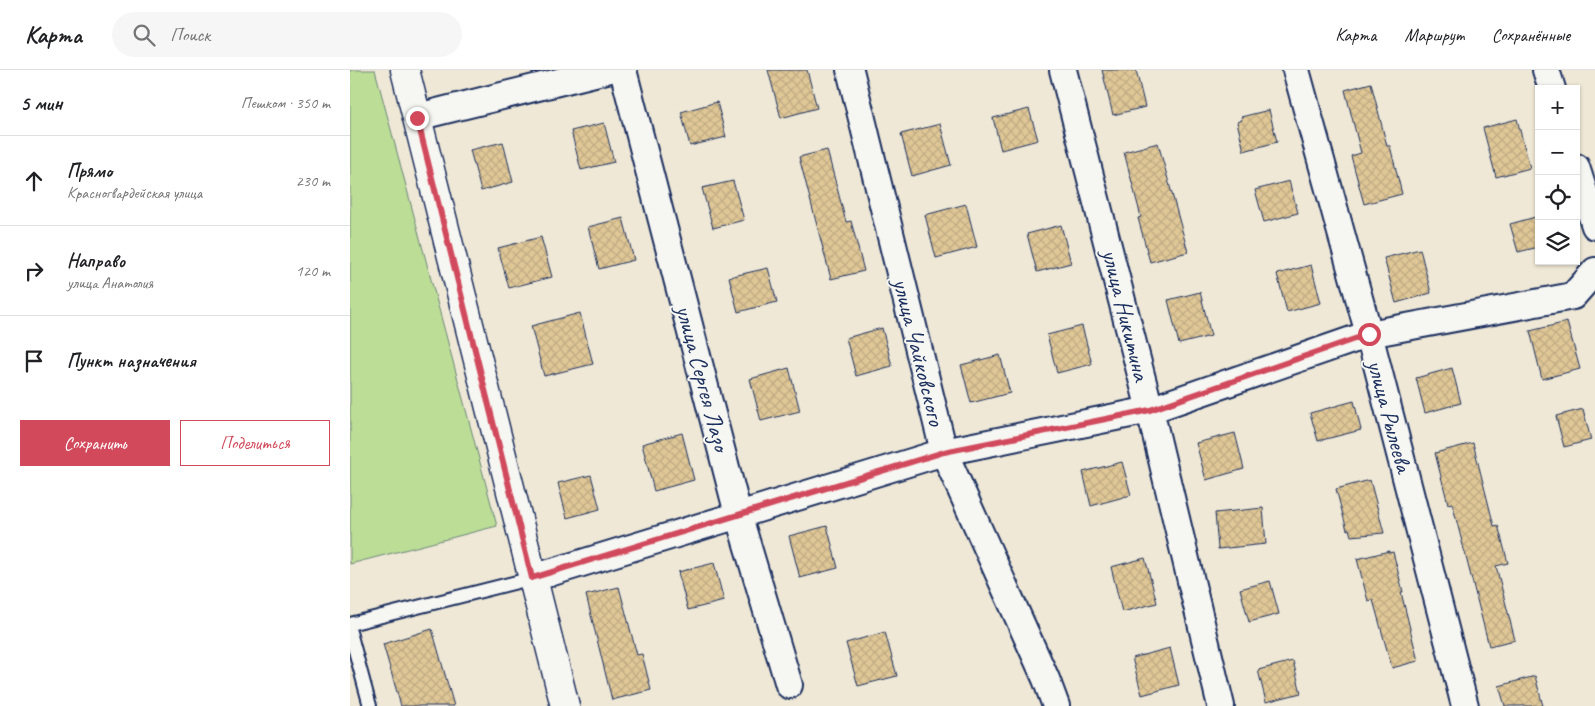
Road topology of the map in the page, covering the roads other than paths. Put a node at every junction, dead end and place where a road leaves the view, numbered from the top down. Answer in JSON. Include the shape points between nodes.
{"nodes":[{"id":1,"x":405,"y":70,"type":"edge"},
{"id":2,"x":607,"y":70,"type":"edge"},
{"id":3,"x":623,"y":70,"type":"edge"},
{"id":4,"x":850,"y":70,"type":"edge"},
{"id":5,"x":1064,"y":70,"type":"edge"},
{"id":6,"x":1296,"y":70,"type":"edge"},
{"id":7,"x":1546,"y":70,"type":"edge"},
{"id":8,"x":1551,"y":85,"type":"edge"},
{"id":9,"x":417,"y":118,"type":"junction"},
{"id":10,"x":1579,"y":175,"type":"edge"},
{"id":11,"x":1595,"y":226,"type":"edge"},
{"id":12,"x":1595,"y":272,"type":"edge"},
{"id":13,"x":1369,"y":334,"type":"junction"},
{"id":14,"x":1150,"y":410,"type":"junction"},
{"id":15,"x":944,"y":452,"type":"junction"},
{"id":16,"x":738,"y":514,"type":"junction"},
{"id":17,"x":532,"y":578,"type":"junction"},
{"id":18,"x":350,"y":624,"type":"edge"},
{"id":19,"x":350,"y":632,"type":"edge"},
{"id":20,"x":789,"y":685,"type":"dead end"},
{"id":21,"x":370,"y":706,"type":"edge"},
{"id":22,"x":565,"y":706,"type":"edge"},
{"id":23,"x":1056,"y":706,"type":"edge"},
{"id":24,"x":1221,"y":706,"type":"edge"},
{"id":25,"x":1465,"y":706,"type":"edge"}],
"edges":[{"from":1,"to":9,"type":"street"},
{"from":2,"to":9,"type":"street"},
{"from":3,"to":16,"type":"street","name":"улица Сергея Лазо"},
{"from":4,"to":15,"type":"street","name":"улица Чайковского"},
{"from":5,"to":14,"type":"street","name":"улица Никитина"},
{"from":6,"to":13,"type":"street","name":"улица Рылеева"},
{"from":7,"to":8,"type":"street"},
{"from":9,"to":17,"type":"street"},
{"from":10,"to":11,"type":"street"},
{"from":12,"to":13,"type":"street","via":[[1573,296]]},
{"from":13,"to":14,"type":"street"},
{"from":13,"to":25,"type":"street","name":"улица Рылеева"},
{"from":14,"to":15,"type":"street"},
{"from":14,"to":24,"type":"street","name":"улица Никитина"},
{"from":15,"to":16,"type":"street"},
{"from":15,"to":23,"type":"street","name":"улица Чайковского"},
{"from":16,"to":17,"type":"street"},
{"from":16,"to":20,"type":"street","name":"улица Сергея Лазо"},
{"from":17,"to":18,"type":"lane"},
{"from":17,"to":22,"type":"street"},
{"from":19,"to":21,"type":"lane"}]}
